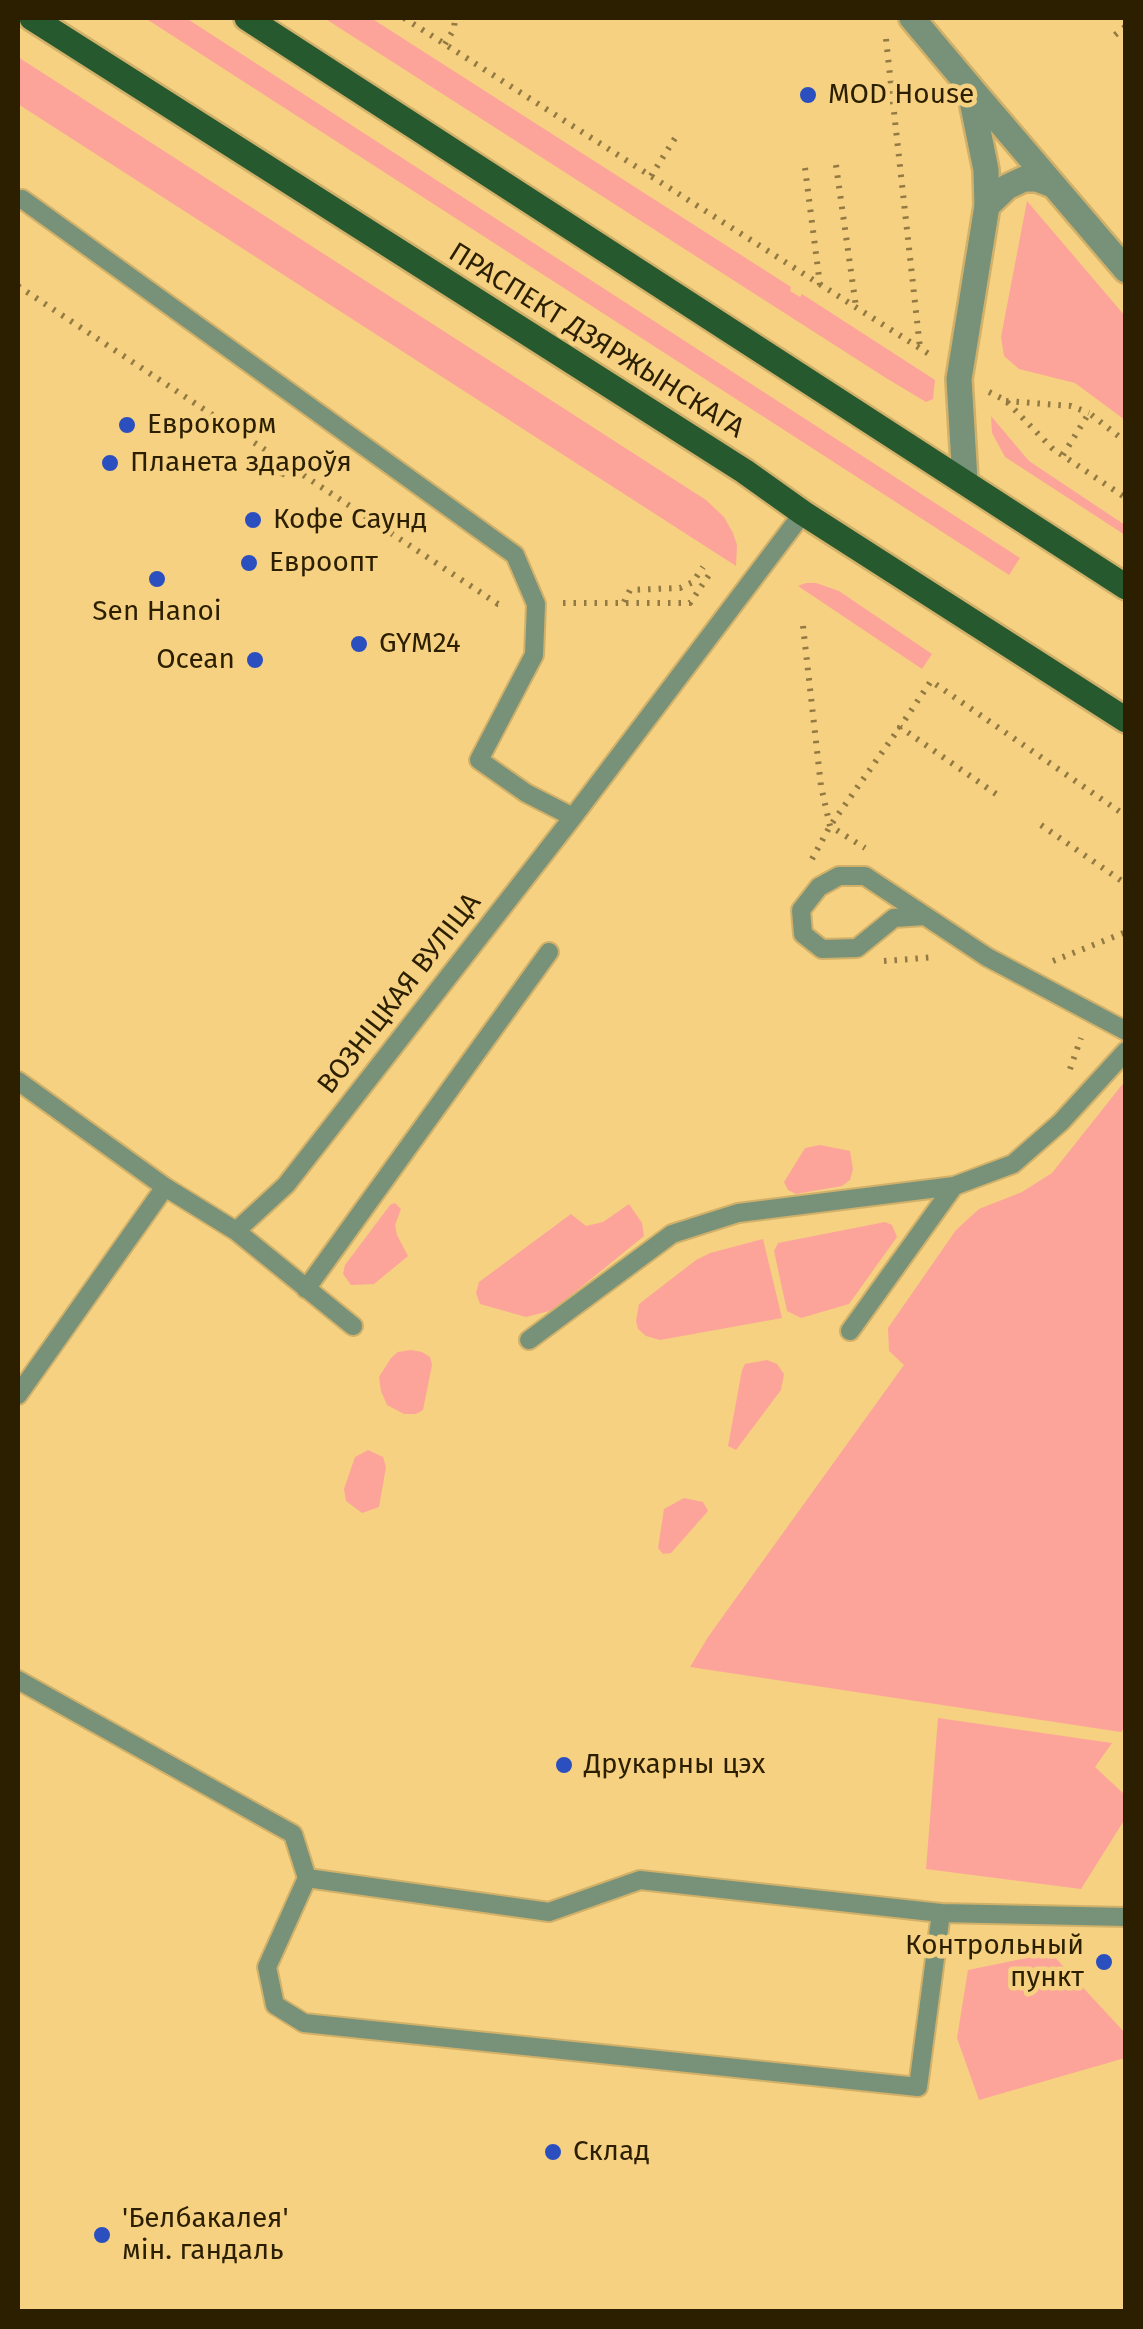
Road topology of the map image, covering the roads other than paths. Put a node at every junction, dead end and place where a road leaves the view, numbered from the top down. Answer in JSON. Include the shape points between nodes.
{"nodes":[{"id":1,"x":32,"y":18,"type":"edge"},
{"id":2,"x":248,"y":18,"type":"edge"},
{"id":3,"x":912,"y":18,"type":"edge"},
{"id":4,"x":969,"y":86,"type":"junction"},
{"id":5,"x":1053,"y":185,"type":"junction"},
{"id":6,"x":18,"y":200,"type":"edge"},
{"id":7,"x":987,"y":206,"type":"junction"},
{"id":8,"x":1126,"y":270,"type":"edge"},
{"id":9,"x":965,"y":480,"type":"junction"},
{"id":10,"x":803,"y":514,"type":"junction"},
{"id":11,"x":1126,"y":587,"type":"edge"},
{"id":12,"x":1126,"y":720,"type":"edge"},
{"id":13,"x":573,"y":817,"type":"junction"},
{"id":14,"x":924,"y":916,"type":"junction"},
{"id":15,"x":549,"y":952,"type":"dead end"},
{"id":16,"x":1126,"y":1031,"type":"edge"},
{"id":17,"x":1126,"y":1051,"type":"edge"},
{"id":18,"x":18,"y":1081,"type":"edge"},
{"id":19,"x":954,"y":1186,"type":"junction"},
{"id":20,"x":165,"y":1187,"type":"junction"},
{"id":21,"x":236,"y":1231,"type":"junction"},
{"id":22,"x":306,"y":1289,"type":"junction"},
{"id":23,"x":353,"y":1326,"type":"dead end"},
{"id":24,"x":850,"y":1330,"type":"dead end"},
{"id":25,"x":529,"y":1340,"type":"dead end"},
{"id":26,"x":18,"y":1395,"type":"edge"},
{"id":27,"x":18,"y":1680,"type":"edge"},
{"id":28,"x":307,"y":1878,"type":"junction"},
{"id":29,"x":941,"y":1913,"type":"junction"},
{"id":30,"x":1126,"y":1918,"type":"edge"}],
"edges":[{"from":1,"to":10,"type":"main road","name":"ПРАСПЕКТ ДЗЯРЖЫНСКАГА"},
{"from":2,"to":9,"type":"main road"},
{"from":3,"to":4,"type":"street"},
{"from":4,"to":5,"type":"street"},
{"from":4,"to":7,"type":"street"},
{"from":5,"to":7,"type":"street","via":[[1024,179]]},
{"from":5,"to":8,"type":"street"},
{"from":6,"to":13,"type":"lane","via":[[515,554],[536,604],[534,655],[479,760]]},
{"from":7,"to":9,"type":"street","via":[[958,379]]},
{"from":9,"to":11,"type":"main road"},
{"from":10,"to":12,"type":"main road","name":"ПРАСПЕКТ ДЗЯРЖЫНСКАГА"},
{"from":10,"to":13,"type":"lane","name":"ВОЗНІЦКАЯ ВУЛІЦА"},
{"from":13,"to":21,"type":"lane","name":"ВОЗНІЦКАЯ ВУЛІЦА","via":[[286,1185]]},
{"from":14,"to":14,"type":"lane","via":[[865,876],[839,876],[819,887],[801,910],[802,934],[822,948],[857,948],[894,918]]},
{"from":14,"to":16,"type":"lane"},
{"from":15,"to":22,"type":"lane"},
{"from":17,"to":19,"type":"lane","via":[[1014,1164]]},
{"from":18,"to":20,"type":"lane"},
{"from":19,"to":24,"type":"lane"},
{"from":19,"to":25,"type":"lane","via":[[738,1213],[672,1234]]},
{"from":20,"to":21,"type":"lane"},
{"from":20,"to":26,"type":"lane"},
{"from":21,"to":22,"type":"lane"},
{"from":22,"to":23,"type":"lane"},
{"from":27,"to":28,"type":"lane","via":[[293,1834]]},
{"from":28,"to":29,"type":"lane","via":[[549,1912],[640,1880]]},
{"from":28,"to":29,"type":"lane","via":[[267,1967],[275,2004],[304,2023],[918,2087]]},
{"from":29,"to":30,"type":"lane"}]}
